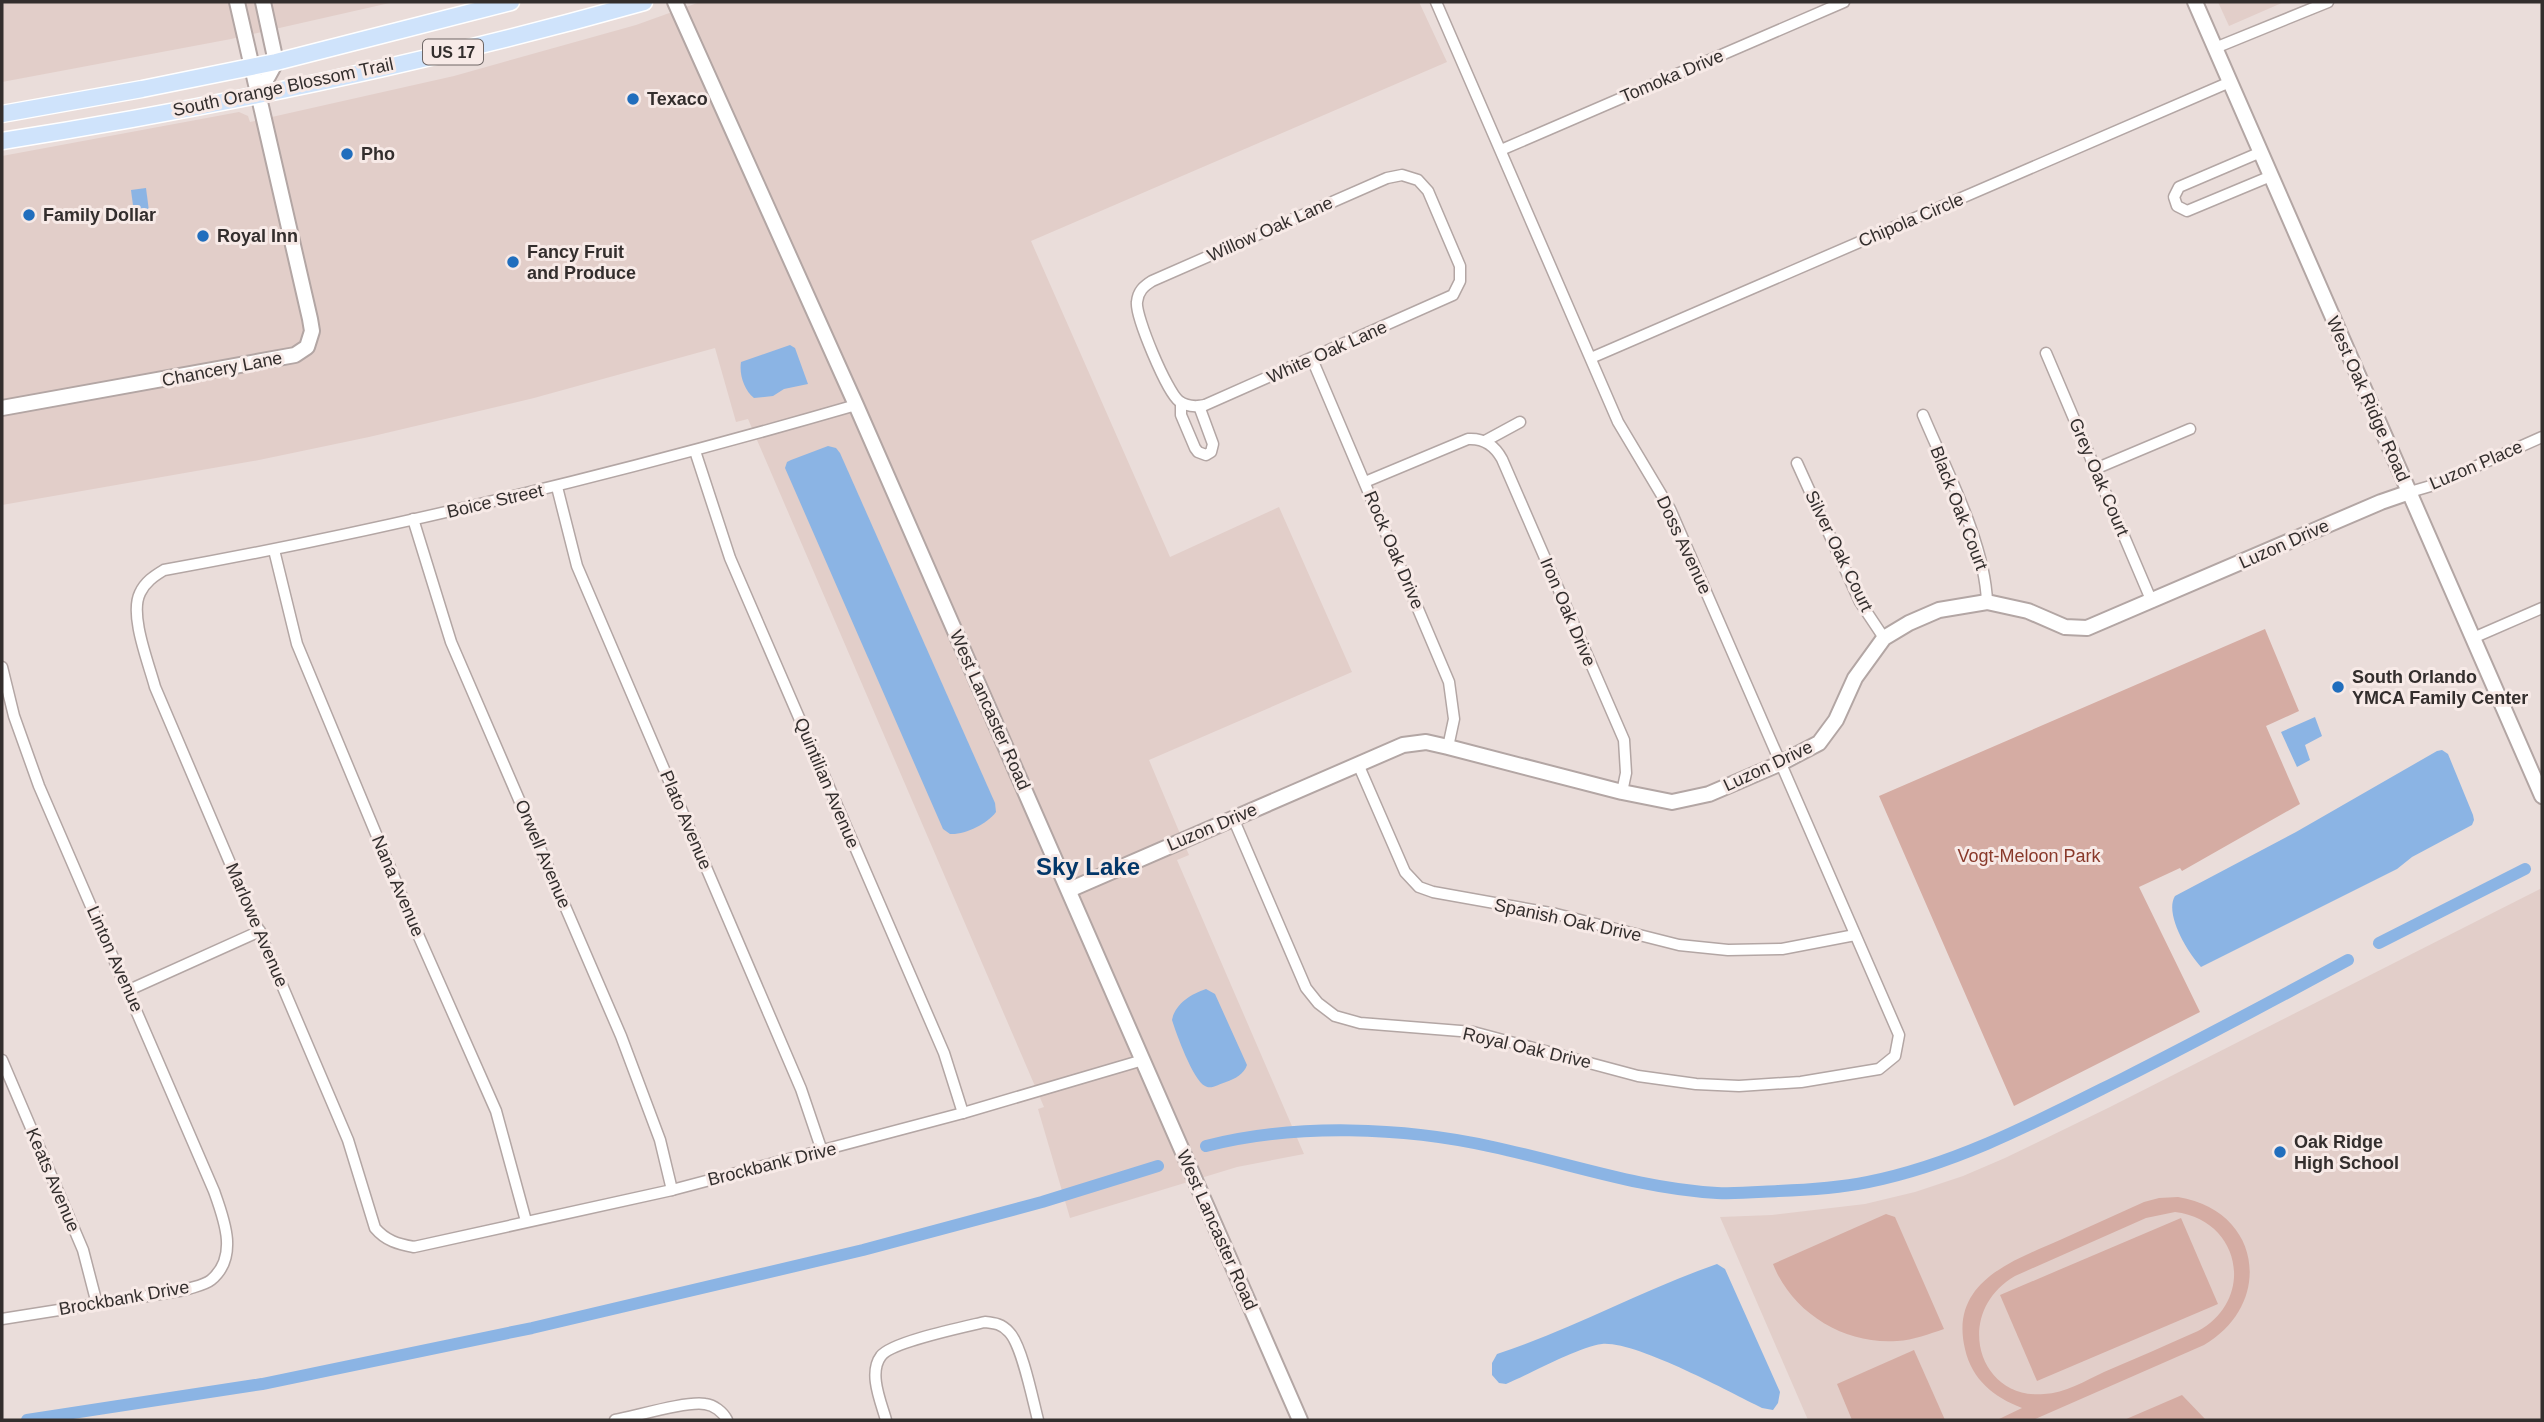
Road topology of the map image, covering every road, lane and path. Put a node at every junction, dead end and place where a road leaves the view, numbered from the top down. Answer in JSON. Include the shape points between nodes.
{"nodes":[{"id":1,"x":237,"y":2,"type":"edge"},
{"id":2,"x":263,"y":2,"type":"edge"},
{"id":3,"x":511,"y":2,"type":"edge"},
{"id":4,"x":644,"y":2,"type":"edge"},
{"id":5,"x":675,"y":2,"type":"edge"},
{"id":6,"x":1436,"y":2,"type":"edge"},
{"id":7,"x":1844,"y":2,"type":"edge"},
{"id":8,"x":2195,"y":2,"type":"edge"},
{"id":9,"x":2328,"y":2,"type":"edge"},
{"id":10,"x":2215,"y":48,"type":"junction"},
{"id":11,"x":276,"y":62,"type":"junction"},
{"id":12,"x":252,"y":67,"type":"junction"},
{"id":13,"x":2230,"y":82,"type":"junction"},
{"id":14,"x":260,"y":93,"type":"junction"},
{"id":15,"x":2,"y":114,"type":"edge"},
{"id":16,"x":2,"y":141,"type":"edge"},
{"id":17,"x":1501,"y":150,"type":"junction"},
{"id":18,"x":2261,"y":152,"type":"junction"},
{"id":19,"x":2271,"y":176,"type":"junction"},
{"id":20,"x":1444,"y":229,"type":"joint"},
{"id":21,"x":2046,"y":353,"type":"dead end"},
{"id":22,"x":1591,"y":358,"type":"junction"},
{"id":23,"x":1312,"y":359,"type":"junction"},
{"id":24,"x":1181,"y":403,"type":"junction"},
{"id":25,"x":856,"y":405,"type":"junction"},
{"id":26,"x":1199,"y":406,"type":"junction"},
{"id":27,"x":2,"y":408,"type":"edge"},
{"id":28,"x":1923,"y":415,"type":"dead end"},
{"id":29,"x":1520,"y":422,"type":"dead end"},
{"id":30,"x":2190,"y":429,"type":"dead end"},
{"id":31,"x":2542,"y":437,"type":"edge"},
{"id":32,"x":1485,"y":441,"type":"junction"},
{"id":33,"x":695,"y":451,"type":"junction"},
{"id":34,"x":1797,"y":463,"type":"dead end"},
{"id":35,"x":2095,"y":469,"type":"junction"},
{"id":36,"x":1365,"y":482,"type":"junction"},
{"id":37,"x":556,"y":487,"type":"junction"},
{"id":38,"x":2410,"y":492,"type":"junction"},
{"id":39,"x":413,"y":519,"type":"junction"},
{"id":40,"x":274,"y":550,"type":"junction"},
{"id":41,"x":138,"y":595,"type":"joint"},
{"id":42,"x":1987,"y":602,"type":"junction"},
{"id":43,"x":2152,"y":602,"type":"junction"},
{"id":44,"x":2542,"y":608,"type":"edge"},
{"id":45,"x":1884,"y":638,"type":"junction"},
{"id":46,"x":2473,"y":638,"type":"junction"},
{"id":47,"x":2,"y":667,"type":"edge"},
{"id":48,"x":1448,"y":747,"type":"junction"},
{"id":49,"x":1358,"y":764,"type":"junction"},
{"id":50,"x":1779,"y":764,"type":"junction"},
{"id":51,"x":1622,"y":792,"type":"junction"},
{"id":52,"x":2542,"y":796,"type":"edge"},
{"id":53,"x":1233,"y":818,"type":"junction"},
{"id":54,"x":1069,"y":890,"type":"junction"},
{"id":55,"x":260,"y":931,"type":"junction"},
{"id":56,"x":1855,"y":935,"type":"junction"},
{"id":57,"x":129,"y":990,"type":"junction"},
{"id":58,"x":1895,"y":1056,"type":"joint"},
{"id":59,"x":2,"y":1060,"type":"edge"},
{"id":60,"x":1143,"y":1060,"type":"junction"},
{"id":61,"x":962,"y":1113,"type":"junction"},
{"id":62,"x":822,"y":1151,"type":"junction"},
{"id":63,"x":672,"y":1190,"type":"junction"},
{"id":64,"x":526,"y":1220,"type":"junction"},
{"id":65,"x":397,"y":1244,"type":"joint"},
{"id":66,"x":228,"y":1251,"type":"joint"},
{"id":67,"x":97,"y":1304,"type":"junction"},
{"id":68,"x":2,"y":1319,"type":"edge"},
{"id":69,"x":725,"y":1416,"type":"edge"},
{"id":70,"x":615,"y":1420,"type":"edge"},
{"id":71,"x":886,"y":1420,"type":"edge"},
{"id":72,"x":1038,"y":1420,"type":"edge"},
{"id":73,"x":1300,"y":1420,"type":"edge"}],
"edges":[{"from":1,"to":12,"type":"street"},
{"from":2,"to":11,"type":"street"},
{"from":3,"to":11,"type":"main road","name":"South Orange Blossom Trail","number":"US 17"},
{"from":4,"to":14,"type":"main road","name":"South Orange Blossom Trail","number":"US 17","via":[[468,48]]},
{"from":5,"to":25,"type":"street","name":"West Lancaster Road"},
{"from":6,"to":17,"type":"street","name":"Doss Avenue"},
{"from":7,"to":17,"type":"street","name":"Tomoka Drive"},
{"from":8,"to":10,"type":"street","name":"West Oak Ridge Road"},
{"from":9,"to":10,"type":"street"},
{"from":10,"to":13,"type":"street","name":"West Oak Ridge Road"},
{"from":11,"to":12,"type":"main road","name":"South Orange Blossom Trail","number":"US 17"},
{"from":11,"to":14,"type":"street"},
{"from":12,"to":14,"type":"street"},
{"from":12,"to":15,"type":"main road","name":"South Orange Blossom Trail","number":"US 17"},
{"from":13,"to":18,"type":"street","name":"West Oak Ridge Road"},
{"from":13,"to":22,"type":"street","name":"Chipola Circle"},
{"from":14,"to":16,"type":"main road","name":"South Orange Blossom Trail","number":"US 17"},
{"from":14,"to":27,"type":"street","name":"Chancery Lane","via":[[310,319],[307,347],[295,355]]},
{"from":17,"to":22,"type":"street","name":"Doss Avenue"},
{"from":18,"to":19,"type":"street","name":"West Oak Ridge Road"},
{"from":18,"to":19,"type":"street","via":[[2179,187],[2174,197],[2177,206],[2187,211]]},
{"from":19,"to":38,"type":"street","name":"West Oak Ridge Road"},
{"from":20,"to":23,"type":"street","name":"White Oak Lane","via":[[1460,266],[1460,281],[1453,295]]},
{"from":20,"to":24,"type":"street","name":"Willow Oak Lane","via":[[1428,191],[1418,180],[1402,175],[1152,281],[1142,288],[1136,313],[1169,388]]},
{"from":21,"to":35,"type":"street","name":"Grey Oak Court"},
{"from":22,"to":50,"type":"street","name":"Doss Avenue","via":[[1618,422],[1670,509]]},
{"from":23,"to":26,"type":"street","name":"White Oak Lane"},
{"from":23,"to":36,"type":"street","name":"Rock Oak Drive"},
{"from":24,"to":26,"type":"street"},
{"from":24,"to":26,"type":"street","via":[[1181,415],[1195,448],[1206,455],[1213,444]]},
{"from":25,"to":33,"type":"street","name":"Boice Street"},
{"from":25,"to":54,"type":"street","name":"West Lancaster Road"},
{"from":28,"to":42,"type":"street","name":"Black Oak Court","via":[[1979,550]]},
{"from":29,"to":32,"type":"street"},
{"from":30,"to":35,"type":"street"},
{"from":31,"to":38,"type":"street","name":"Luzon Place"},
{"from":32,"to":36,"type":"street","via":[[1461,441]]},
{"from":32,"to":51,"type":"street","name":"Iron Oak Drive","via":[[1502,460],[1623,740],[1626,773]]},
{"from":33,"to":37,"type":"street","name":"Boice Street"},
{"from":33,"to":61,"type":"street","name":"Quintilian Avenue","via":[[730,558],[944,1054]]},
{"from":34,"to":45,"type":"street","name":"Silver Oak Court","via":[[1860,602]]},
{"from":35,"to":43,"type":"street","name":"Grey Oak Court"},
{"from":36,"to":48,"type":"street","name":"Rock Oak Drive","via":[[1449,682],[1454,719]]},
{"from":37,"to":39,"type":"street","name":"Boice Street"},
{"from":37,"to":62,"type":"street","name":"Plato Avenue","via":[[577,566],[801,1089]]},
{"from":38,"to":43,"type":"street","name":"Luzon Drive"},
{"from":38,"to":46,"type":"street","name":"West Oak Ridge Road"},
{"from":39,"to":40,"type":"street","name":"Boice Street"},
{"from":39,"to":63,"type":"street","name":"Orwell Avenue","via":[[452,642],[621,1036],[660,1140]]},
{"from":40,"to":41,"type":"street","name":"Boice Street","via":[[164,570]]},
{"from":40,"to":64,"type":"street","name":"Nana Avenue","via":[[297,644],[496,1111]]},
{"from":41,"to":55,"type":"street","name":"Marlowe Avenue","via":[[139,625],[155,687]]},
{"from":42,"to":43,"type":"street","name":"Luzon Drive","via":[[2028,611],[2065,627],[2087,628]]},
{"from":42,"to":45,"type":"street","name":"Luzon Drive","via":[[1939,610]]},
{"from":44,"to":46,"type":"street"},
{"from":45,"to":50,"type":"street","name":"Luzon Drive","via":[[1855,678],[1836,720],[1819,743]]},
{"from":46,"to":52,"type":"street","name":"West Oak Ridge Road"},
{"from":47,"to":57,"type":"street","name":"Linton Avenue","via":[[40,786]]},
{"from":48,"to":49,"type":"street","name":"Luzon Drive","via":[[1416,742]]},
{"from":48,"to":51,"type":"street","name":"Luzon Drive"},
{"from":49,"to":53,"type":"street","name":"Luzon Drive"},
{"from":49,"to":56,"type":"street","name":"Spanish Oak Drive","via":[[1405,872],[1419,887],[1433,892],[1556,914],[1679,945],[1728,950],[1782,949]]},
{"from":50,"to":51,"type":"street","name":"Luzon Drive","via":[[1709,794],[1672,803]]},
{"from":50,"to":56,"type":"street","name":"Doss Avenue"},
{"from":53,"to":54,"type":"street","name":"Luzon Drive"},
{"from":53,"to":58,"type":"street","name":"Royal Oak Drive","via":[[1306,988],[1335,1016],[1360,1023],[1473,1032],[1638,1076],[1696,1084],[1801,1083],[1879,1069]]},
{"from":54,"to":60,"type":"street","name":"West Lancaster Road"},
{"from":55,"to":57,"type":"street"},
{"from":55,"to":65,"type":"street","name":"Marlowe Avenue","via":[[351,1147],[375,1228]]},
{"from":56,"to":58,"type":"street","name":"Doss Avenue","via":[[1899,1035]]},
{"from":57,"to":66,"type":"street","name":"Linton Avenue","via":[[221,1209]]},
{"from":59,"to":67,"type":"street","name":"Keats Avenue","via":[[83,1250]]},
{"from":60,"to":61,"type":"street","name":"Brockbank Drive"},
{"from":60,"to":73,"type":"street","name":"West Lancaster Road"},
{"from":61,"to":62,"type":"street","name":"Brockbank Drive"},
{"from":62,"to":63,"type":"street","name":"Brockbank Drive"},
{"from":63,"to":64,"type":"street","name":"Brockbank Drive"},
{"from":64,"to":65,"type":"street","name":"Brockbank Drive","via":[[414,1247]]},
{"from":66,"to":67,"type":"street","name":"Brockbank Drive","via":[[211,1281],[185,1290]]},
{"from":67,"to":68,"type":"street","name":"Brockbank Drive"},
{"from":69,"to":70,"type":"street","via":[[707,1404],[691,1404]]},
{"from":71,"to":72,"type":"street","via":[[876,1379],[880,1357],[892,1347],[985,1322],[997,1323],[1011,1333]]}]}
